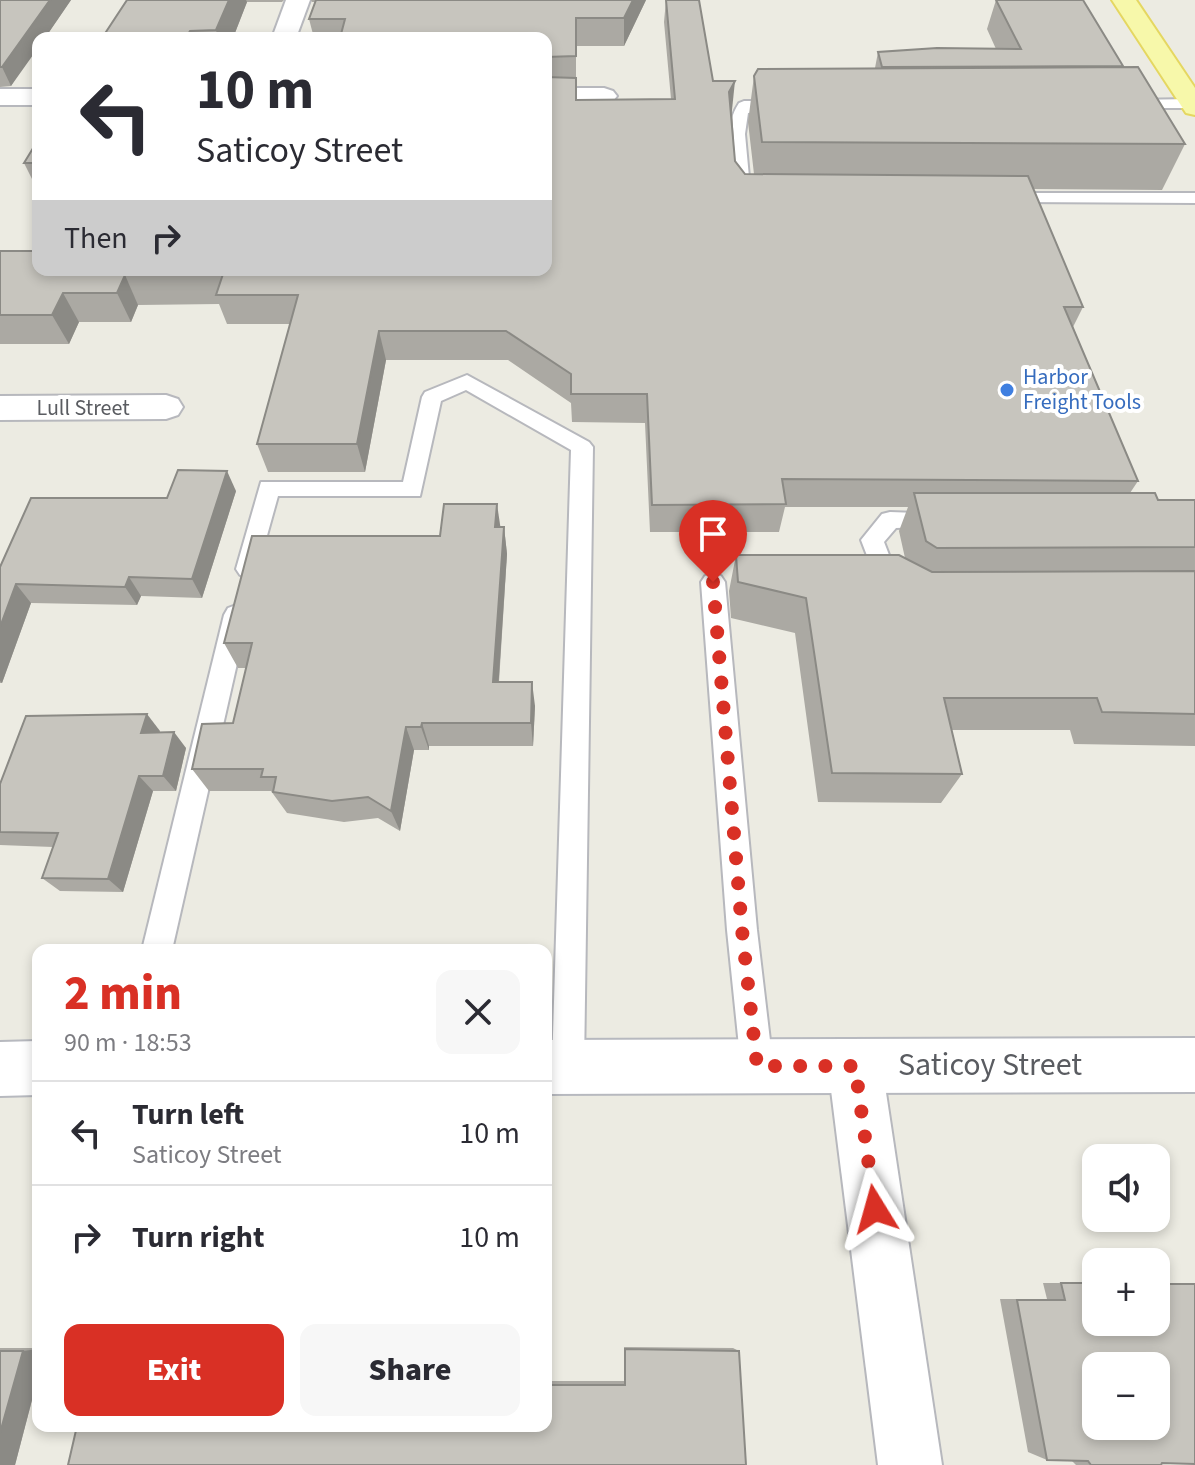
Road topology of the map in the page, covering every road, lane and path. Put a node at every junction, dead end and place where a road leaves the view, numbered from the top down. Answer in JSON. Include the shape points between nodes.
{"nodes":[{"id":1,"x":298,"y":0,"type":"edge"},
{"id":2,"x":1124,"y":0,"type":"edge"},
{"id":3,"x":286,"y":32,"type":"edge"},
{"id":4,"x":1190,"y":93,"type":"edge"},
{"id":5,"x":552,"y":96,"type":"edge"},
{"id":6,"x":604,"y":96,"type":"edge"},
{"id":7,"x":0,"y":97,"type":"edge"},
{"id":8,"x":32,"y":97,"type":"edge"},
{"id":9,"x":1114,"y":105,"type":"edge"},
{"id":10,"x":807,"y":106,"type":"edge"},
{"id":11,"x":774,"y":196,"type":"edge"},
{"id":12,"x":991,"y":198,"type":"edge"},
{"id":13,"x":1195,"y":198,"type":"edge"},
{"id":14,"x":166,"y":407,"type":"dead end"},
{"id":15,"x":0,"y":408,"type":"edge"},
{"id":16,"x":966,"y":520,"type":"edge"},
{"id":17,"x":713,"y":582,"type":"dead end"},
{"id":18,"x":915,"y":596,"type":"edge"},
{"id":19,"x":158,"y":944,"type":"edge"},
{"id":20,"x":1195,"y":1065,"type":"edge"},
{"id":21,"x":757,"y":1066,"type":"junction"},
{"id":22,"x":855,"y":1066,"type":"junction"},
{"id":23,"x":557,"y":1067,"type":"edge"},
{"id":24,"x":32,"y":1068,"type":"edge"},
{"id":25,"x":0,"y":1069,"type":"edge"},
{"id":26,"x":910,"y":1465,"type":"edge"}],
"edges":[{"from":1,"to":3,"type":"street"},
{"from":2,"to":4,"type":"main road"},
{"from":4,"to":9,"type":"lane"},
{"from":5,"to":6,"type":"street"},
{"from":7,"to":8,"type":"street"},
{"from":10,"to":11,"type":"lane","via":[[740,109],[743,192]]},
{"from":12,"to":13,"type":"lane"},
{"from":14,"to":15,"type":"street","name":"Lull Street"},
{"from":16,"to":18,"type":"lane","via":[[890,520],[872,540],[886,578]]},
{"from":17,"to":21,"type":"lane"},
{"from":19,"to":23,"type":"lane","via":[[269,488],[412,490],[432,397],[467,382],[582,447]]},
{"from":20,"to":22,"type":"street","name":"Saticoy Street"},
{"from":21,"to":22,"type":"street","name":"Saticoy Street"},
{"from":21,"to":23,"type":"street","name":"Saticoy Street"},
{"from":22,"to":26,"type":"street"},
{"from":24,"to":25,"type":"street"}]}
